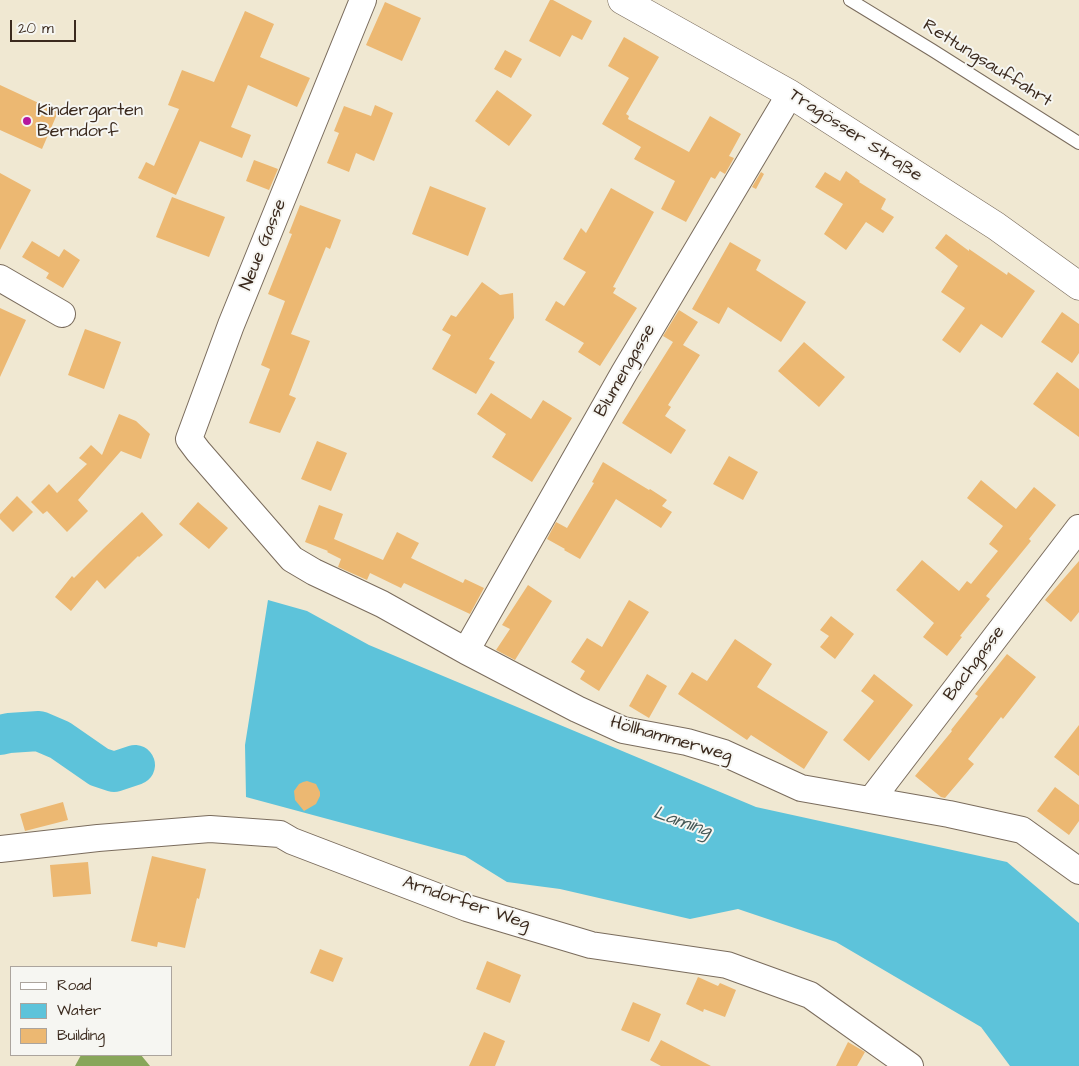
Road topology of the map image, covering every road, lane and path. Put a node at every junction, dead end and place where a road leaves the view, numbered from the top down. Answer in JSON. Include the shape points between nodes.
{"nodes":[{"id":1,"x":363,"y":0,"type":"edge"},
{"id":2,"x":622,"y":0,"type":"edge"},
{"id":3,"x":850,"y":0,"type":"edge"},
{"id":4,"x":790,"y":94,"type":"junction"},
{"id":5,"x":1079,"y":143,"type":"edge"},
{"id":6,"x":0,"y":278,"type":"edge"},
{"id":7,"x":1079,"y":286,"type":"edge"},
{"id":8,"x":62,"y":314,"type":"dead end"},
{"id":9,"x":225,"y":481,"type":"joint"},
{"id":10,"x":1079,"y":528,"type":"edge"},
{"id":11,"x":466,"y":651,"type":"junction"},
{"id":12,"x":871,"y":800,"type":"junction"},
{"id":13,"x":0,"y":849,"type":"edge"},
{"id":14,"x":1079,"y":871,"type":"edge"},
{"id":15,"x":910,"y":1066,"type":"edge"}],
"edges":[{"from":1,"to":9,"type":"street","name":"Neue Gasse","via":[[231,325],[189,439]]},
{"from":2,"to":4,"type":"main road","name":"Tragösser Straße"},
{"from":3,"to":5,"type":"lane","name":"Rettungsauffahrt"},
{"from":4,"to":7,"type":"main road","name":"Tragösser Straße","via":[[996,226]]},
{"from":4,"to":11,"type":"street","name":"Blumengasse","via":[[624,373]]},
{"from":6,"to":8,"type":"street"},
{"from":9,"to":11,"type":"street","name":"Höllhammerweg","via":[[292,559]]},
{"from":10,"to":12,"type":"street","name":"Bachgasse"},
{"from":11,"to":12,"type":"street","name":"Höllhammerweg","via":[[577,710],[623,730],[688,742],[724,753],[801,788]]},
{"from":12,"to":14,"type":"street","name":"Höllhammerweg","via":[[1022,830]]},
{"from":13,"to":15,"type":"street","name":"Arndorfer Weg","via":[[210,829],[280,834],[467,908],[591,945],[728,965],[810,995]]}]}
